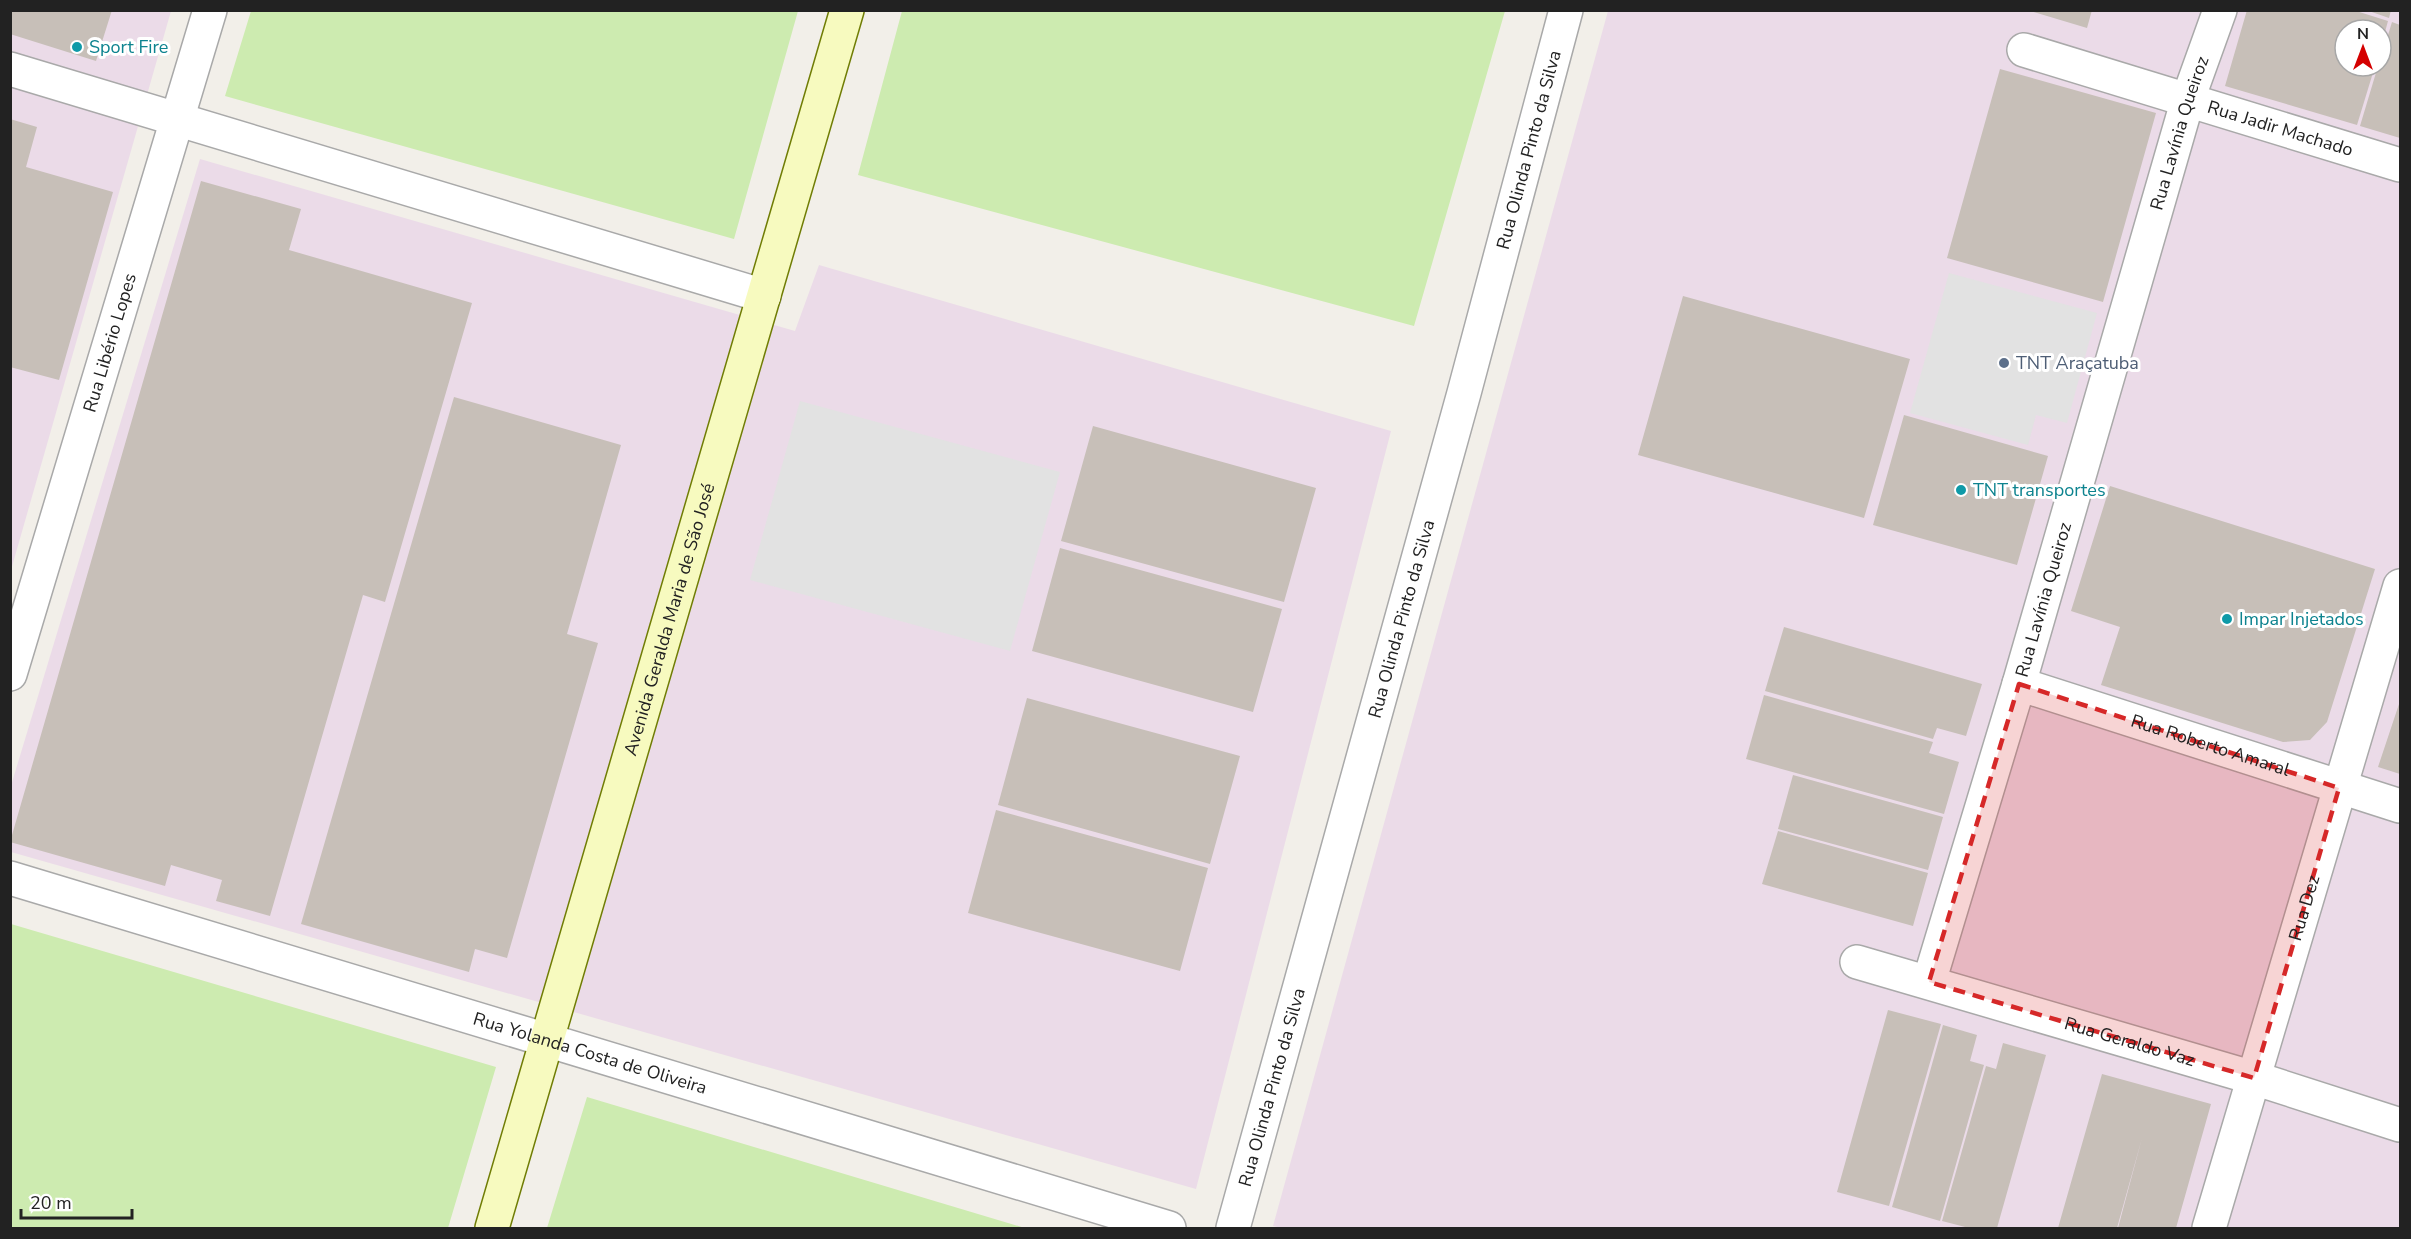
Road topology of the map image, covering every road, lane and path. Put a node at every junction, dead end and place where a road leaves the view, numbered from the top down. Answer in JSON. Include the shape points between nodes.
{"nodes":[{"id":1,"x":210,"y":10,"type":"edge"},
{"id":2,"x":847,"y":10,"type":"edge"},
{"id":3,"x":1566,"y":10,"type":"edge"},
{"id":4,"x":2220,"y":10,"type":"edge"},
{"id":5,"x":2024,"y":50,"type":"dead end"},
{"id":6,"x":10,"y":69,"type":"edge"},
{"id":7,"x":2188,"y":99,"type":"junction"},
{"id":8,"x":179,"y":119,"type":"junction"},
{"id":9,"x":2400,"y":165,"type":"edge"},
{"id":10,"x":764,"y":296,"type":"junction"},
{"id":11,"x":2400,"y":586,"type":"edge"},
{"id":12,"x":10,"y":674,"type":"edge"},
{"id":13,"x":2019,"y":684,"type":"junction"},
{"id":14,"x":2339,"y":788,"type":"junction"},
{"id":15,"x":2400,"y":806,"type":"edge"},
{"id":16,"x":10,"y":878,"type":"edge"},
{"id":17,"x":1857,"y":962,"type":"dead end"},
{"id":18,"x":1929,"y":982,"type":"junction"},
{"id":19,"x":548,"y":1041,"type":"junction"},
{"id":20,"x":2254,"y":1078,"type":"junction"},
{"id":21,"x":2400,"y":1125,"type":"edge"},
{"id":22,"x":492,"y":1228,"type":"edge"},
{"id":23,"x":1169,"y":1228,"type":"edge"},
{"id":24,"x":1233,"y":1228,"type":"edge"},
{"id":25,"x":2209,"y":1228,"type":"edge"}],
"edges":[{"from":1,"to":8,"type":"street","name":"Rua Libério Lopes"},
{"from":2,"to":10,"type":"street","name":"Avenida Geralda Maria de São José"},
{"from":3,"to":24,"type":"street","name":"Rua Olinda Pinto da Silva"},
{"from":4,"to":7,"type":"street","name":"Rua Lavínia Queiroz"},
{"from":5,"to":7,"type":"street","name":"Rua Jadir Machado"},
{"from":6,"to":8,"type":"street"},
{"from":7,"to":9,"type":"street","name":"Rua Jadir Machado"},
{"from":7,"to":13,"type":"street","name":"Rua Lavínia Queiroz"},
{"from":8,"to":10,"type":"street"},
{"from":8,"to":12,"type":"street","name":"Rua Libério Lopes"},
{"from":10,"to":19,"type":"street","name":"Avenida Geralda Maria de São José"},
{"from":11,"to":14,"type":"street","name":"Rua Dez"},
{"from":13,"to":14,"type":"street","name":"Rua Roberto Amaral"},
{"from":13,"to":18,"type":"street","name":"Rua Lavínia Queiroz"},
{"from":14,"to":15,"type":"street","name":"Rua Roberto Amaral"},
{"from":14,"to":20,"type":"street","name":"Rua Dez"},
{"from":16,"to":19,"type":"street","name":"Rua Yolanda Costa de Oliveira"},
{"from":17,"to":18,"type":"street","name":"Rua Geraldo Vaz"},
{"from":18,"to":20,"type":"street","name":"Rua Geraldo Vaz"},
{"from":19,"to":22,"type":"street","name":"Avenida Geralda Maria de São José"},
{"from":19,"to":23,"type":"street","name":"Rua Yolanda Costa de Oliveira"},
{"from":20,"to":21,"type":"street","name":"Rua Geraldo Vaz"},
{"from":20,"to":25,"type":"street","name":"Rua Dez"}]}
